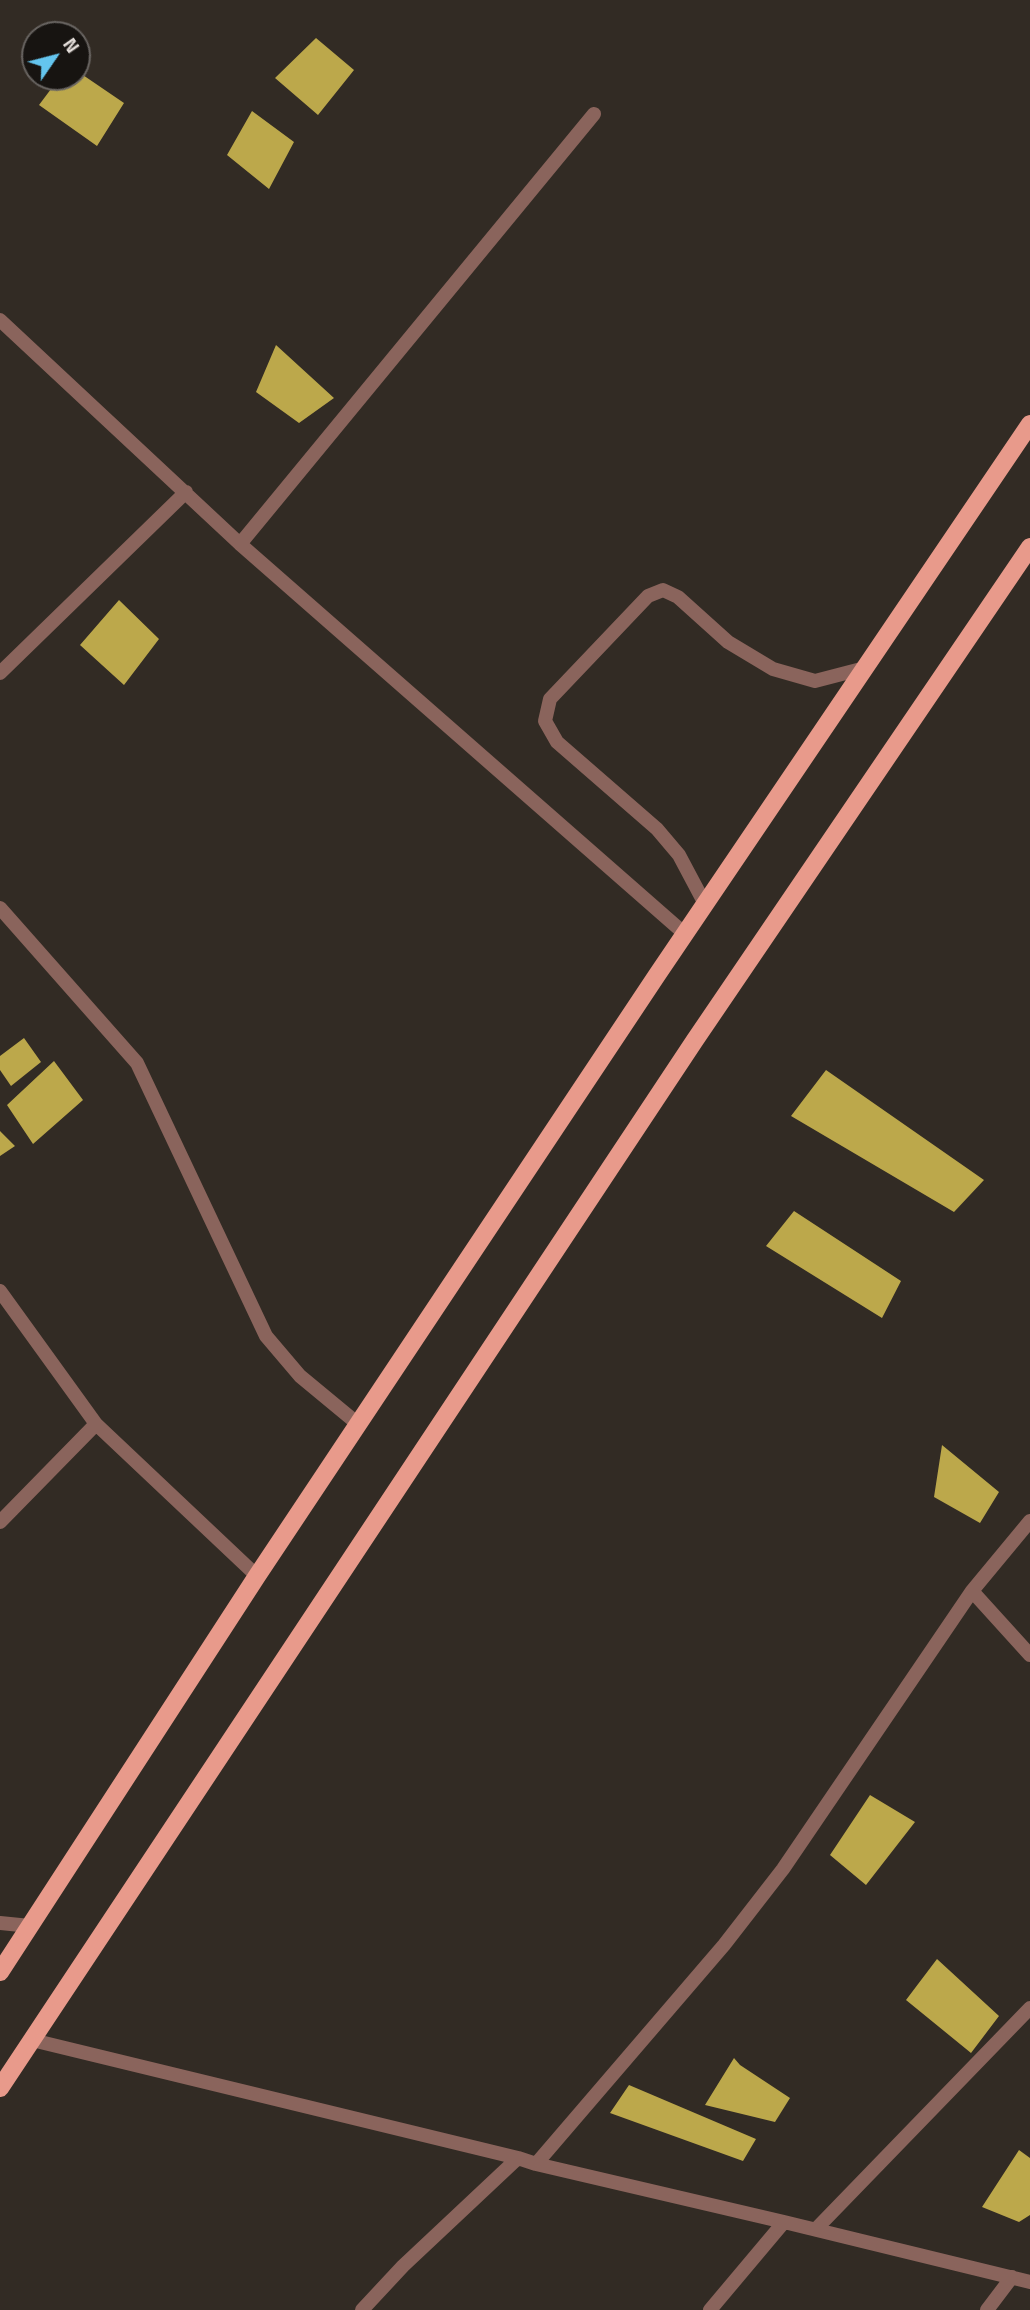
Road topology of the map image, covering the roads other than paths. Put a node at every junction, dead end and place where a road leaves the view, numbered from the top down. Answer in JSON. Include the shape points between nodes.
{"nodes":[{"id":1,"x":594,"y":114,"type":"dead end"},
{"id":2,"x":0,"y":320,"type":"edge"},
{"id":3,"x":1030,"y":424,"type":"edge"},
{"id":4,"x":186,"y":492,"type":"junction"},
{"id":5,"x":240,"y":544,"type":"junction"},
{"id":6,"x":1030,"y":547,"type":"edge"},
{"id":7,"x":865,"y":668,"type":"junction"},
{"id":8,"x":0,"y":673,"type":"edge"},
{"id":9,"x":705,"y":904,"type":"junction"},
{"id":10,"x":0,"y":908,"type":"edge"},
{"id":11,"x":685,"y":934,"type":"junction"},
{"id":12,"x":0,"y":1291,"type":"edge"},
{"id":13,"x":96,"y":1424,"type":"junction"},
{"id":14,"x":358,"y":1424,"type":"junction"},
{"id":15,"x":1030,"y":1521,"type":"edge"},
{"id":16,"x":0,"y":1522,"type":"edge"},
{"id":17,"x":257,"y":1576,"type":"junction"},
{"id":18,"x":972,"y":1591,"type":"junction"},
{"id":19,"x":1030,"y":1656,"type":"edge"},
{"id":20,"x":0,"y":1923,"type":"edge"},
{"id":21,"x":30,"y":1926,"type":"junction"},
{"id":22,"x":0,"y":1972,"type":"edge"},
{"id":23,"x":1030,"y":2008,"type":"edge"},
{"id":24,"x":32,"y":2040,"type":"junction"},
{"id":25,"x":0,"y":2088,"type":"edge"},
{"id":26,"x":518,"y":2158,"type":"junction"},
{"id":27,"x":536,"y":2164,"type":"junction"},
{"id":28,"x":784,"y":2222,"type":"junction"},
{"id":29,"x":816,"y":2229,"type":"junction"},
{"id":30,"x":1012,"y":2277,"type":"junction"},
{"id":31,"x":1030,"y":2282,"type":"edge"},
{"id":32,"x":362,"y":2310,"type":"edge"},
{"id":33,"x":710,"y":2310,"type":"edge"},
{"id":34,"x":987,"y":2310,"type":"edge"}],
"edges":[{"from":1,"to":5,"type":"street"},
{"from":2,"to":4,"type":"street"},
{"from":3,"to":7,"type":"main road"},
{"from":4,"to":5,"type":"street"},
{"from":4,"to":8,"type":"street"},
{"from":5,"to":11,"type":"street"},
{"from":6,"to":24,"type":"main road","via":[[695,1040]]},
{"from":7,"to":9,"type":"main road"},
{"from":7,"to":9,"type":"street","via":[[815,681],[773,669],[728,642],[678,597],[663,590],[648,596],[550,699],[545,721],[557,742],[657,829],[679,855]]},
{"from":9,"to":11,"type":"main road"},
{"from":10,"to":14,"type":"street","via":[[137,1063],[265,1336],[300,1376]]},
{"from":11,"to":14,"type":"main road"},
{"from":12,"to":13,"type":"street"},
{"from":13,"to":16,"type":"street"},
{"from":13,"to":17,"type":"street"},
{"from":14,"to":17,"type":"main road"},
{"from":15,"to":18,"type":"street"},
{"from":17,"to":21,"type":"main road"},
{"from":18,"to":19,"type":"street"},
{"from":18,"to":27,"type":"street","via":[[783,1869],[724,1945]]},
{"from":20,"to":21,"type":"street"},
{"from":21,"to":22,"type":"main road"},
{"from":23,"to":29,"type":"street"},
{"from":24,"to":25,"type":"main road"},
{"from":24,"to":26,"type":"street"},
{"from":26,"to":27,"type":"street"},
{"from":26,"to":32,"type":"street"},
{"from":27,"to":28,"type":"street"},
{"from":28,"to":29,"type":"street"},
{"from":28,"to":33,"type":"street"},
{"from":29,"to":30,"type":"street"},
{"from":30,"to":31,"type":"street"},
{"from":30,"to":34,"type":"street"}]}
